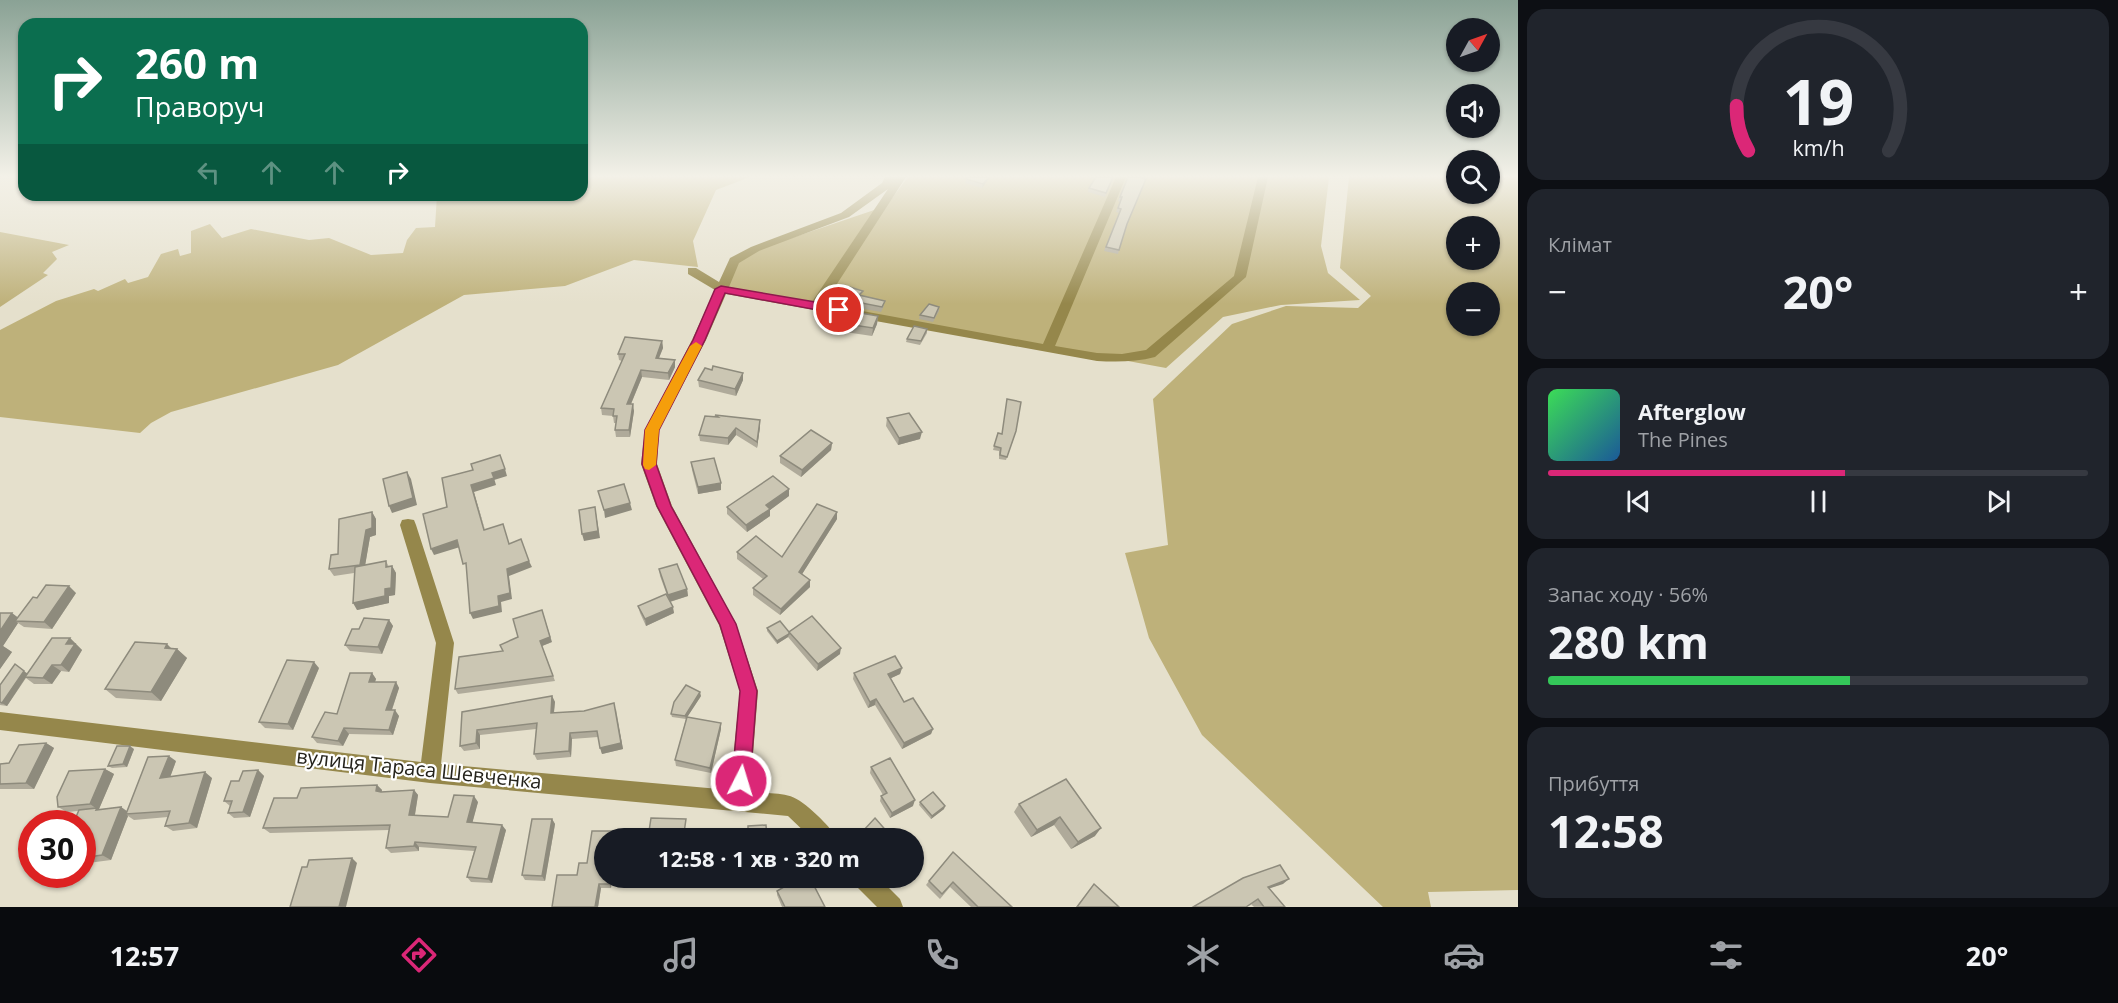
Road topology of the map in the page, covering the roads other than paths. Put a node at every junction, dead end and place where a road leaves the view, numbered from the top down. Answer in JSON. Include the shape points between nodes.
{"nodes":[{"id":1,"x":833,"y":219,"type":"edge"},
{"id":2,"x":873,"y":219,"type":"edge"},
{"id":3,"x":1103,"y":219,"type":"edge"},
{"id":4,"x":1253,"y":219,"type":"edge"},
{"id":5,"x":692,"y":271,"type":"dead end"},
{"id":6,"x":721,"y":289,"type":"junction"},
{"id":7,"x":816,"y":306,"type":"junction"},
{"id":8,"x":1047,"y":349,"type":"junction"},
{"id":9,"x":408,"y":525,"type":"dead end"},
{"id":10,"x":0,"y":721,"type":"edge"},
{"id":11,"x":430,"y":772,"type":"junction"},
{"id":12,"x":739,"y":801,"type":"junction"},
{"id":13,"x":815,"y":828,"type":"edge"},
{"id":14,"x":874,"y":888,"type":"edge"},
{"id":15,"x":892,"y":907,"type":"edge"}],
"edges":[{"from":1,"to":6,"type":"street","via":[[734,261]]},
{"from":2,"to":7,"type":"street"},
{"from":3,"to":8,"type":"street"},
{"from":4,"to":8,"type":"street","via":[[1240,277],[1150,354],[1097,357]]},
{"from":5,"to":6,"type":"street"},
{"from":6,"to":7,"type":"street"},
{"from":6,"to":12,"type":"street","via":[[652,430],[649,464],[664,506],[728,624],[749,691]]},
{"from":7,"to":8,"type":"street"},
{"from":9,"to":11,"type":"street","via":[[445,643]]},
{"from":10,"to":11,"type":"street","name":"вулиця Тараса Шевченка"},
{"from":11,"to":12,"type":"street","name":"вулиця Тараса Шевченка"},
{"from":12,"to":13,"type":"street","name":"вулиця Тараса Шевченка","via":[[793,806]]},
{"from":14,"to":15,"type":"street"}]}
